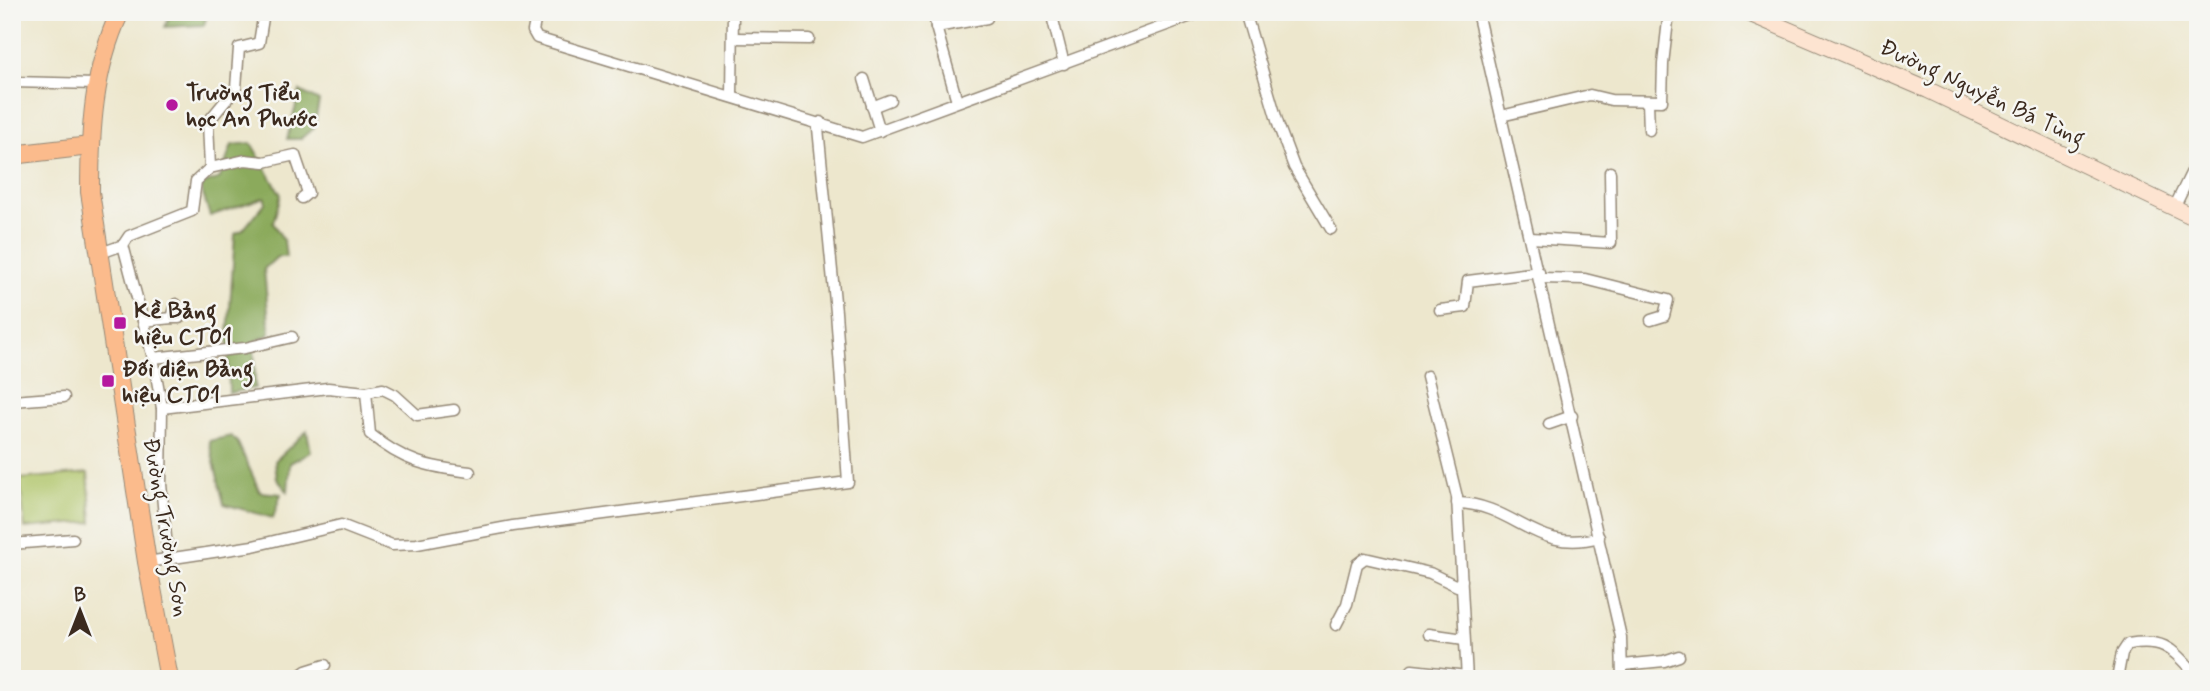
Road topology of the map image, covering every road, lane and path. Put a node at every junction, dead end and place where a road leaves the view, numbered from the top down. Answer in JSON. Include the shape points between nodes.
{"nodes":[{"id":1,"x":120,"y":12,"type":"edge"},
{"id":2,"x":264,"y":12,"type":"edge"},
{"id":3,"x":537,"y":12,"type":"edge"},
{"id":4,"x":733,"y":12,"type":"edge"},
{"id":5,"x":934,"y":12,"type":"edge"},
{"id":6,"x":988,"y":12,"type":"edge"},
{"id":7,"x":1051,"y":12,"type":"edge"},
{"id":8,"x":1202,"y":12,"type":"edge"},
{"id":9,"x":1245,"y":12,"type":"edge"},
{"id":10,"x":1477,"y":12,"type":"edge"},
{"id":11,"x":1670,"y":12,"type":"edge"},
{"id":12,"x":1746,"y":12,"type":"edge"},
{"id":13,"x":936,"y":27,"type":"junction"},
{"id":14,"x":733,"y":38,"type":"junction"},
{"id":15,"x":809,"y":39,"type":"dead end"},
{"id":16,"x":1064,"y":64,"type":"junction"},
{"id":17,"x":864,"y":79,"type":"dead end"},
{"id":18,"x":12,"y":82,"type":"edge"},
{"id":19,"x":96,"y":84,"type":"junction"},
{"id":20,"x":732,"y":96,"type":"junction"},
{"id":21,"x":890,"y":100,"type":"dead end"},
{"id":22,"x":957,"y":101,"type":"junction"},
{"id":23,"x":1648,"y":102,"type":"junction"},
{"id":24,"x":873,"y":107,"type":"junction"},
{"id":25,"x":1501,"y":116,"type":"junction"},
{"id":26,"x":821,"y":122,"type":"junction"},
{"id":27,"x":1649,"y":130,"type":"dead end"},
{"id":28,"x":880,"y":131,"type":"junction"},
{"id":29,"x":90,"y":146,"type":"junction"},
{"id":30,"x":12,"y":155,"type":"edge"},
{"id":31,"x":2198,"y":159,"type":"edge"},
{"id":32,"x":210,"y":168,"type":"junction"},
{"id":33,"x":1610,"y":172,"type":"dead end"},
{"id":34,"x":302,"y":198,"type":"dead end"},
{"id":35,"x":2174,"y":208,"type":"junction"},
{"id":36,"x":2198,"y":219,"type":"edge"},
{"id":37,"x":1331,"y":229,"type":"dead end"},
{"id":38,"x":1531,"y":237,"type":"junction"},
{"id":39,"x":123,"y":245,"type":"junction"},
{"id":40,"x":98,"y":254,"type":"junction"},
{"id":41,"x":1540,"y":274,"type":"junction"},
{"id":42,"x":180,"y":307,"type":"dead end"},
{"id":43,"x":1440,"y":310,"type":"dead end"},
{"id":44,"x":1651,"y":320,"type":"dead end"},
{"id":45,"x":143,"y":321,"type":"junction"},
{"id":46,"x":292,"y":337,"type":"dead end"},
{"id":47,"x":153,"y":358,"type":"junction"},
{"id":48,"x":1427,"y":376,"type":"dead end"},
{"id":49,"x":366,"y":392,"type":"junction"},
{"id":50,"x":64,"y":397,"type":"dead end"},
{"id":51,"x":13,"y":402,"type":"edge"},
{"id":52,"x":162,"y":408,"type":"junction"},
{"id":53,"x":454,"y":410,"type":"dead end"},
{"id":54,"x":1572,"y":416,"type":"junction"},
{"id":55,"x":1549,"y":424,"type":"dead end"},
{"id":56,"x":470,"y":472,"type":"dead end"},
{"id":57,"x":1457,"y":503,"type":"junction"},
{"id":58,"x":1599,"y":537,"type":"junction"},
{"id":59,"x":73,"y":539,"type":"dead end"},
{"id":60,"x":12,"y":544,"type":"edge"},
{"id":61,"x":168,"y":558,"type":"junction"},
{"id":62,"x":147,"y":562,"type":"junction"},
{"id":63,"x":1462,"y":580,"type":"junction"},
{"id":64,"x":1336,"y":625,"type":"dead end"},
{"id":65,"x":1429,"y":634,"type":"dead end"},
{"id":66,"x":1464,"y":639,"type":"junction"},
{"id":67,"x":1679,"y":656,"type":"dead end"},
{"id":68,"x":1623,"y":664,"type":"junction"},
{"id":69,"x":325,"y":665,"type":"dead end"},
{"id":70,"x":1412,"y":670,"type":"dead end"},
{"id":71,"x":2198,"y":677,"type":"edge"},
{"id":72,"x":1467,"y":678,"type":"edge"},
{"id":73,"x":169,"y":679,"type":"edge"},
{"id":74,"x":295,"y":679,"type":"edge"},
{"id":75,"x":1622,"y":679,"type":"edge"},
{"id":76,"x":2117,"y":679,"type":"edge"}],
"edges":[{"from":1,"to":19,"type":"main road","name":"Đường Trường Sơn"},
{"from":2,"to":32,"type":"street","via":[[259,43],[239,48],[236,88],[208,122]]},
{"from":3,"to":20,"type":"street","via":[[533,32],[537,38]]},
{"from":4,"to":14,"type":"street"},
{"from":5,"to":13,"type":"street"},
{"from":6,"to":13,"type":"street","via":[[987,18]]},
{"from":7,"to":16,"type":"street"},
{"from":8,"to":16,"type":"street"},
{"from":9,"to":37,"type":"street","via":[[1294,167]]},
{"from":10,"to":25,"type":"street"},
{"from":11,"to":23,"type":"street","via":[[1662,101]]},
{"from":12,"to":35,"type":"main road","name":"Đường Nguyễn Bá Tùng","via":[[1928,90]]},
{"from":13,"to":22,"type":"street"},
{"from":14,"to":15,"type":"street"},
{"from":14,"to":20,"type":"street"},
{"from":16,"to":22,"type":"street"},
{"from":17,"to":24,"type":"street"},
{"from":18,"to":19,"type":"street"},
{"from":19,"to":29,"type":"main road","name":"Đường Trường Sơn"},
{"from":20,"to":26,"type":"street"},
{"from":21,"to":24,"type":"street"},
{"from":22,"to":28,"type":"street"},
{"from":23,"to":25,"type":"street","via":[[1590,95]]},
{"from":23,"to":27,"type":"street"},
{"from":24,"to":28,"type":"street"},
{"from":25,"to":38,"type":"street"},
{"from":26,"to":28,"type":"street","via":[[862,137]]},
{"from":26,"to":61,"type":"street","via":[[848,482],[513,526],[417,544],[392,545],[341,525],[253,546]]},
{"from":29,"to":30,"type":"main road"},
{"from":29,"to":40,"type":"main road","name":"Đường Trường Sơn"},
{"from":31,"to":35,"type":"street"},
{"from":32,"to":34,"type":"street","via":[[295,155],[308,194]]},
{"from":32,"to":39,"type":"street","via":[[196,181],[192,211],[129,236]]},
{"from":33,"to":38,"type":"street","via":[[1611,243]]},
{"from":35,"to":36,"type":"main road","name":"Đường Nguyễn Bá Tùng"},
{"from":38,"to":41,"type":"street"},
{"from":39,"to":40,"type":"street"},
{"from":39,"to":45,"type":"street"},
{"from":40,"to":62,"type":"main road","name":"Đường Trường Sơn"},
{"from":41,"to":43,"type":"street","via":[[1468,281],[1465,307]]},
{"from":41,"to":44,"type":"street","via":[[1585,279],[1668,300],[1664,316]]},
{"from":41,"to":54,"type":"street"},
{"from":42,"to":45,"type":"street","via":[[179,318]]},
{"from":45,"to":47,"type":"street"},
{"from":46,"to":47,"type":"street","via":[[254,347]]},
{"from":47,"to":52,"type":"street"},
{"from":48,"to":57,"type":"street"},
{"from":49,"to":52,"type":"street","via":[[328,388]]},
{"from":49,"to":53,"type":"street","via":[[390,391],[417,415]]},
{"from":49,"to":56,"type":"street","via":[[370,434],[388,449],[408,460]]},
{"from":50,"to":51,"type":"street"},
{"from":52,"to":61,"type":"street","via":[[160,484]]},
{"from":54,"to":55,"type":"street"},
{"from":54,"to":58,"type":"street"},
{"from":57,"to":58,"type":"street","via":[[1493,508],[1553,540],[1582,542]]},
{"from":57,"to":63,"type":"street"},
{"from":58,"to":68,"type":"street"},
{"from":59,"to":60,"type":"street"},
{"from":61,"to":62,"type":"street"},
{"from":62,"to":73,"type":"main road","name":"Đường Trường Sơn"},
{"from":63,"to":64,"type":"street","via":[[1457,586],[1430,573],[1365,558],[1357,564],[1347,604]]},
{"from":63,"to":66,"type":"street"},
{"from":65,"to":66,"type":"street"},
{"from":66,"to":72,"type":"street"},
{"from":67,"to":68,"type":"street","via":[[1664,662]]},
{"from":68,"to":75,"type":"street"},
{"from":69,"to":74,"type":"street"},
{"from":70,"to":72,"type":"street"},
{"from":71,"to":76,"type":"street","via":[[2168,646],[2155,641],[2128,644]]}]}
